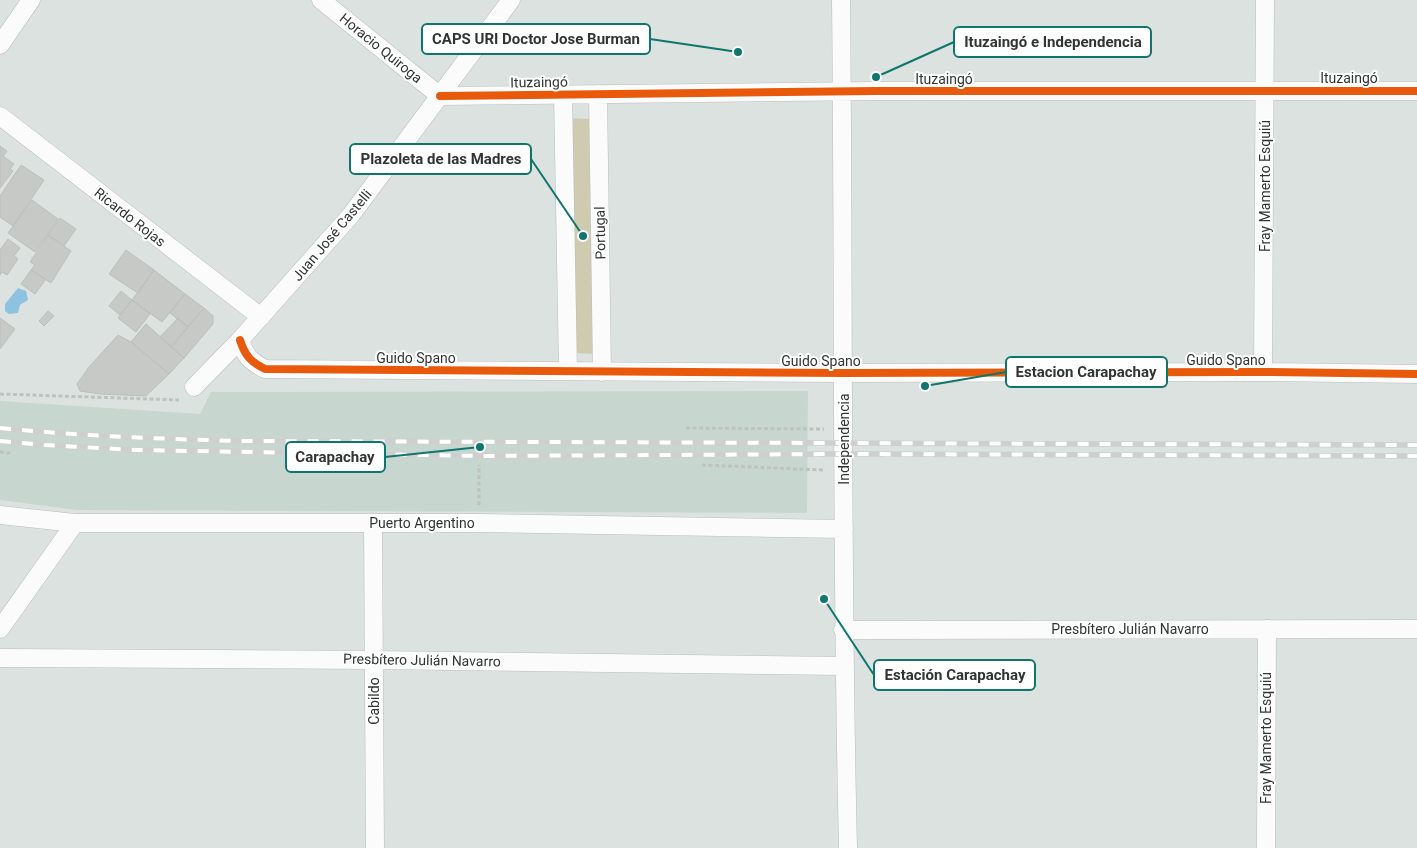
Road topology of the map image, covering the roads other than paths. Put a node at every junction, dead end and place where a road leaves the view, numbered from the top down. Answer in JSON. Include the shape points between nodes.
{"nodes":[{"id":1,"x":30,"y":0,"type":"edge"},
{"id":2,"x":321,"y":0,"type":"edge"},
{"id":3,"x":511,"y":0,"type":"edge"},
{"id":4,"x":841,"y":0,"type":"edge"},
{"id":5,"x":1265,"y":0,"type":"edge"},
{"id":6,"x":0,"y":45,"type":"edge"},
{"id":7,"x":1266,"y":91,"type":"junction"},
{"id":8,"x":1417,"y":91,"type":"edge"},
{"id":9,"x":842,"y":92,"type":"junction"},
{"id":10,"x":563,"y":94,"type":"junction"},
{"id":11,"x":598,"y":94,"type":"junction"},
{"id":12,"x":440,"y":96,"type":"junction"},
{"id":13,"x":0,"y":116,"type":"edge"},
{"id":14,"x":261,"y":317,"type":"junction"},
{"id":15,"x":240,"y":340,"type":"junction"},
{"id":16,"x":568,"y":372,"type":"junction"},
{"id":17,"x":602,"y":372,"type":"junction"},
{"id":18,"x":1263,"y":372,"type":"junction"},
{"id":19,"x":844,"y":374,"type":"junction"},
{"id":20,"x":1417,"y":374,"type":"edge"},
{"id":21,"x":194,"y":387,"type":"road end"},
{"id":22,"x":0,"y":515,"type":"edge"},
{"id":23,"x":75,"y":523,"type":"junction"},
{"id":24,"x":373,"y":523,"type":"junction"},
{"id":25,"x":844,"y":529,"type":"junction"},
{"id":26,"x":0,"y":628,"type":"edge"},
{"id":27,"x":1417,"y":628,"type":"edge"},
{"id":28,"x":1267,"y":629,"type":"junction"},
{"id":29,"x":843,"y":630,"type":"junction"},
{"id":30,"x":0,"y":658,"type":"edge"},
{"id":31,"x":374,"y":660,"type":"junction"},
{"id":32,"x":844,"y":666,"type":"junction"},
{"id":33,"x":375,"y":848,"type":"edge"},
{"id":34,"x":848,"y":848,"type":"edge"},
{"id":35,"x":1266,"y":848,"type":"edge"}],
"edges":[{"from":1,"to":6,"type":"street"},
{"from":2,"to":12,"type":"street","name":"Horacio Quiroga"},
{"from":3,"to":12,"type":"street","name":"Juan José Castelli"},
{"from":4,"to":9,"type":"street","name":"Independencia"},
{"from":5,"to":7,"type":"street","name":"Fray Mamerto Esquiú"},
{"from":7,"to":8,"type":"street","name":"Ituzaingó"},
{"from":7,"to":9,"type":"street","name":"Ituzaingó"},
{"from":7,"to":18,"type":"street","name":"Fray Mamerto Esquiú"},
{"from":9,"to":11,"type":"street","name":"Ituzaingó"},
{"from":9,"to":19,"type":"street","name":"Independencia"},
{"from":10,"to":11,"type":"street","name":"Ituzaingó"},
{"from":10,"to":12,"type":"street","name":"Ituzaingó"},
{"from":10,"to":16,"type":"street"},
{"from":11,"to":17,"type":"street","name":"Portugal"},
{"from":12,"to":14,"type":"street","name":"Juan José Castelli","via":[[351,215]]},
{"from":13,"to":14,"type":"street","name":"Ricardo Rojas"},
{"from":14,"to":15,"type":"street","name":"Juan José Castelli"},
{"from":15,"to":16,"type":"street","name":"Guido Spano","via":[[243,352],[251,362],[265,369]]},
{"from":15,"to":21,"type":"street","name":"Juan José Castelli"},
{"from":16,"to":17,"type":"street","name":"Guido Spano"},
{"from":17,"to":19,"type":"street","name":"Guido Spano"},
{"from":18,"to":19,"type":"street","name":"Guido Spano"},
{"from":18,"to":20,"type":"street","name":"Guido Spano"},
{"from":19,"to":25,"type":"street","name":"Independencia"},
{"from":22,"to":23,"type":"street","name":"Puerto Argentino"},
{"from":23,"to":24,"type":"street","name":"Puerto Argentino"},
{"from":23,"to":26,"type":"street"},
{"from":24,"to":25,"type":"street","name":"Puerto Argentino"},
{"from":24,"to":31,"type":"street","name":"Cabildo"},
{"from":25,"to":29,"type":"street","name":"Independencia"},
{"from":27,"to":28,"type":"street","name":"Presbítero Julián Navarro"},
{"from":28,"to":29,"type":"street","name":"Presbítero Julián Navarro"},
{"from":28,"to":35,"type":"street","name":"Fray Mamerto Esquiú"},
{"from":29,"to":32,"type":"street","name":"Independencia"},
{"from":30,"to":31,"type":"street","name":"Presbítero Julián Navarro"},
{"from":31,"to":32,"type":"street","name":"Presbítero Julián Navarro"},
{"from":31,"to":33,"type":"street","name":"Cabildo"},
{"from":32,"to":34,"type":"street","name":"Independencia"}]}
